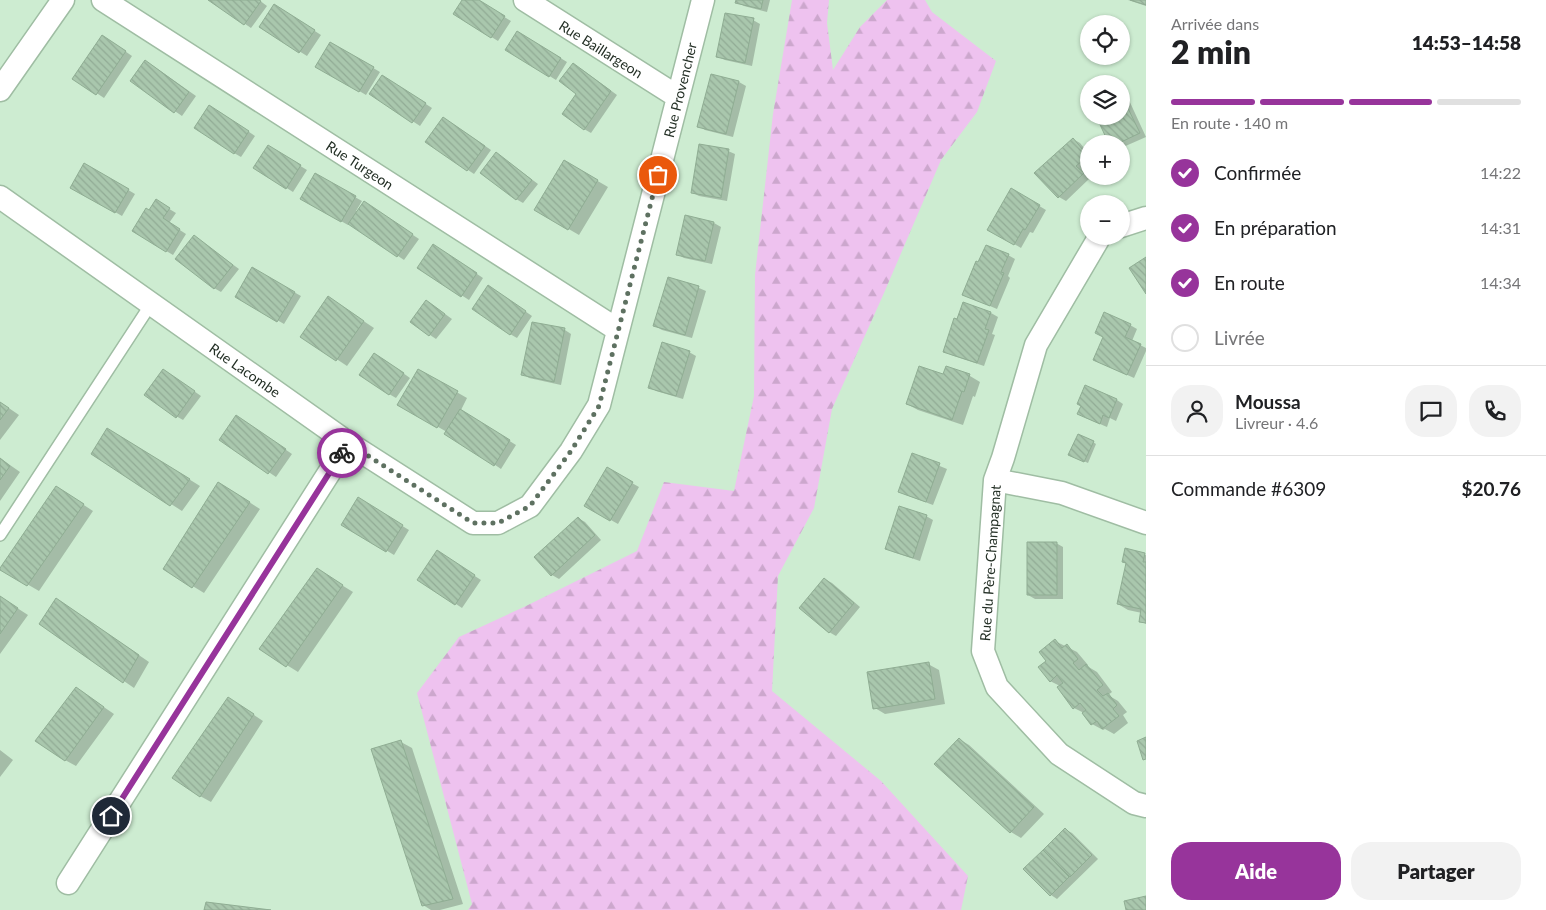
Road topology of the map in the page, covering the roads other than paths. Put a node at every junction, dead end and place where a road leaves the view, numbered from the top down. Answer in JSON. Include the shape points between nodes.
{"nodes":[{"id":1,"x":63,"y":0,"type":"edge"},
{"id":2,"x":103,"y":0,"type":"edge"},
{"id":3,"x":525,"y":0,"type":"edge"},
{"id":4,"x":703,"y":0,"type":"edge"},
{"id":5,"x":0,"y":90,"type":"edge"},
{"id":6,"x":678,"y":97,"type":"junction"},
{"id":7,"x":0,"y":197,"type":"edge"},
{"id":8,"x":1146,"y":218,"type":"edge"},
{"id":9,"x":1130,"y":223,"type":"edge"},
{"id":10,"x":1095,"y":245,"type":"edge"},
{"id":11,"x":151,"y":304,"type":"junction"},
{"id":12,"x":618,"y":330,"type":"junction"},
{"id":13,"x":348,"y":443,"type":"junction"},
{"id":14,"x":995,"y":480,"type":"junction"},
{"id":15,"x":498,"y":523,"type":"joint"},
{"id":16,"x":1146,"y":523,"type":"edge"},
{"id":17,"x":0,"y":535,"type":"edge"},
{"id":18,"x":1146,"y":806,"type":"edge"},
{"id":19,"x":68,"y":883,"type":"dead end"}],
"edges":[{"from":1,"to":5,"type":"street"},
{"from":2,"to":12,"type":"street","name":"Rue Turgeon"},
{"from":3,"to":6,"type":"street","name":"Rue Baillargeon"},
{"from":4,"to":6,"type":"street","name":"Rue Provencher"},
{"from":6,"to":12,"type":"street","name":"Rue Provencher"},
{"from":7,"to":11,"type":"street","name":"Rue Lacombe"},
{"from":8,"to":9,"type":"street"},
{"from":10,"to":14,"type":"street","name":"Rue du Père-Champagnat","via":[[1036,345]]},
{"from":11,"to":13,"type":"street","name":"Rue Lacombe"},
{"from":11,"to":17,"type":"lane"},
{"from":12,"to":15,"type":"street","name":"Rue Provencher","via":[[599,406],[571,451],[530,506]]},
{"from":13,"to":15,"type":"street","name":"Rue Lacombe","via":[[473,523]]},
{"from":13,"to":19,"type":"street"},
{"from":14,"to":16,"type":"street","via":[[1062,494]]},
{"from":14,"to":18,"type":"street","name":"Rue du Père-Champagnat","via":[[984,651],[997,688],[1059,754],[1134,804]]}]}
